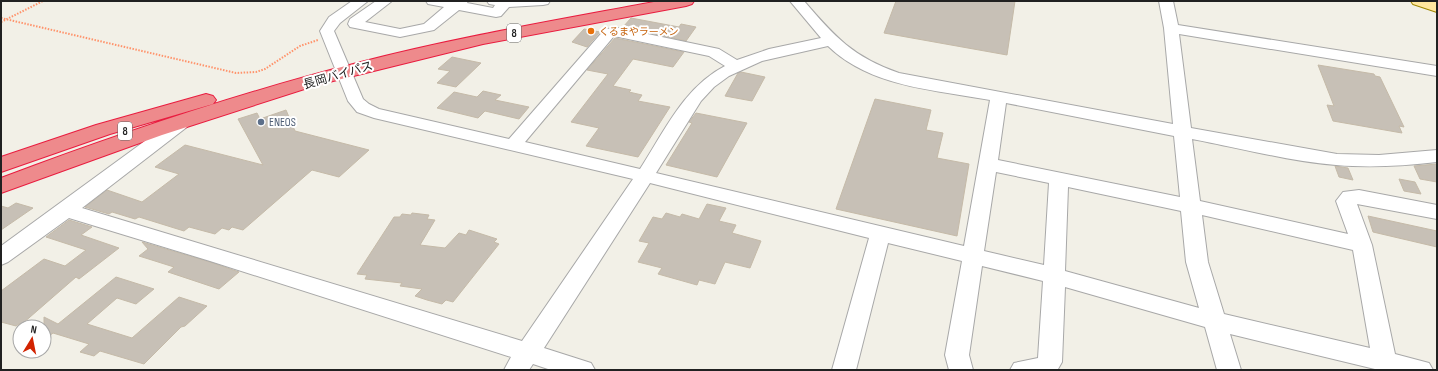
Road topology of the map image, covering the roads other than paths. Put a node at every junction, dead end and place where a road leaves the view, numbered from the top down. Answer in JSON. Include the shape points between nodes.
{"nodes":[{"id":1,"x":361,"y":1,"type":"edge"},
{"id":2,"x":385,"y":1,"type":"edge"},
{"id":3,"x":433,"y":1,"type":"edge"},
{"id":4,"x":543,"y":1,"type":"edge"},
{"id":5,"x":636,"y":1,"type":"edge"},
{"id":6,"x":686,"y":1,"type":"edge"},
{"id":7,"x":797,"y":1,"type":"edge"},
{"id":8,"x":1166,"y":1,"type":"edge"},
{"id":9,"x":1419,"y":1,"type":"edge"},
{"id":10,"x":500,"y":2,"type":"edge"},
{"id":11,"x":523,"y":2,"type":"edge"},
{"id":12,"x":458,"y":3,"type":"edge"},
{"id":13,"x":1437,"y":7,"type":"edge"},
{"id":14,"x":1171,"y":28,"type":"junction"},
{"id":15,"x":830,"y":41,"type":"junction"},
{"id":16,"x":735,"y":65,"type":"junction"},
{"id":17,"x":342,"y":69,"type":"junction"},
{"id":18,"x":1437,"y":71,"type":"edge"},
{"id":19,"x":250,"y":89,"type":"junction"},
{"id":20,"x":999,"y":97,"type":"junction"},
{"id":21,"x":181,"y":123,"type":"junction"},
{"id":22,"x":1183,"y":132,"type":"junction"},
{"id":23,"x":513,"y":145,"type":"junction"},
{"id":24,"x":1437,"y":156,"type":"edge"},
{"id":25,"x":988,"y":164,"type":"junction"},
{"id":26,"x":1,"y":165,"type":"edge"},
{"id":27,"x":1,"y":176,"type":"edge"},
{"id":28,"x":645,"y":176,"type":"junction"},
{"id":29,"x":1059,"y":179,"type":"junction"},
{"id":30,"x":1,"y":186,"type":"edge"},
{"id":31,"x":1,"y":197,"type":"edge"},
{"id":32,"x":1191,"y":206,"type":"junction"},
{"id":33,"x":66,"y":210,"type":"junction"},
{"id":34,"x":1437,"y":212,"type":"edge"},
{"id":35,"x":880,"y":233,"type":"junction"},
{"id":36,"x":1362,"y":245,"type":"junction"},
{"id":37,"x":972,"y":256,"type":"junction"},
{"id":38,"x":1,"y":257,"type":"edge"},
{"id":39,"x":1055,"y":276,"type":"junction"},
{"id":40,"x":1215,"y":321,"type":"junction"},
{"id":41,"x":1384,"y":360,"type":"junction"},
{"id":42,"x":522,"y":362,"type":"edge"},
{"id":43,"x":583,"y":370,"type":"edge"},
{"id":44,"x":844,"y":370,"type":"edge"},
{"id":45,"x":961,"y":370,"type":"edge"},
{"id":46,"x":1022,"y":370,"type":"edge"},
{"id":47,"x":1229,"y":370,"type":"edge"},
{"id":48,"x":1421,"y":370,"type":"edge"}],
"edges":[{"from":1,"to":17,"type":"street","via":[[329,26],[328,37]]},
{"from":2,"to":12,"type":"street","via":[[355,24],[400,33],[429,27]]},
{"from":3,"to":12,"type":"street"},
{"from":4,"to":11,"type":"street"},
{"from":5,"to":17,"type":"highway","name":"長岡バイパス","number":"8","via":[[453,36]]},
{"from":6,"to":17,"type":"highway","name":"長岡バイパス","number":"8"},
{"from":7,"to":15,"type":"street"},
{"from":8,"to":14,"type":"street"},
{"from":9,"to":13,"type":"main road"},
{"from":10,"to":11,"type":"street"},
{"from":10,"to":12,"type":"street","via":[[496,13]]},
{"from":14,"to":18,"type":"street"},
{"from":14,"to":22,"type":"street"},
{"from":15,"to":16,"type":"street","via":[[770,53]]},
{"from":15,"to":20,"type":"street","via":[[871,70]]},
{"from":16,"to":23,"type":"street","via":[[714,52],[610,32]]},
{"from":16,"to":28,"type":"street","via":[[705,85],[694,98]]},
{"from":17,"to":19,"type":"highway","name":"長岡バイパス","number":"8"},
{"from":17,"to":21,"type":"highway","name":"長岡バイパス","number":"8"},
{"from":17,"to":23,"type":"street","via":[[356,101],[363,108],[385,116]]},
{"from":19,"to":26,"type":"highway","via":[[148,115]]},
{"from":19,"to":27,"type":"highway","name":"長岡バイパス","number":"8"},
{"from":20,"to":22,"type":"street"},
{"from":20,"to":25,"type":"street"},
{"from":21,"to":30,"type":"highway","name":"長岡バイパス","number":"8"},
{"from":21,"to":31,"type":"highway"},
{"from":21,"to":33,"type":"street"},
{"from":22,"to":24,"type":"street","via":[[1348,161],[1396,162]]},
{"from":22,"to":32,"type":"street"},
{"from":23,"to":28,"type":"street"},
{"from":25,"to":29,"type":"street"},
{"from":25,"to":37,"type":"street"},
{"from":28,"to":35,"type":"street"},
{"from":28,"to":42,"type":"street"},
{"from":29,"to":32,"type":"street"},
{"from":29,"to":39,"type":"street"},
{"from":32,"to":36,"type":"street"},
{"from":32,"to":40,"type":"street","via":[[1197,262]]},
{"from":33,"to":38,"type":"street"},
{"from":33,"to":42,"type":"street","via":[[293,279]]},
{"from":34,"to":36,"type":"street","via":[[1350,197],[1346,201]]},
{"from":35,"to":37,"type":"street"},
{"from":35,"to":44,"type":"street"},
{"from":36,"to":41,"type":"street"},
{"from":37,"to":39,"type":"street"},
{"from":37,"to":45,"type":"street","via":[[957,355]]},
{"from":39,"to":40,"type":"street"},
{"from":39,"to":46,"type":"street","via":[[1050,362],[1044,368]]},
{"from":40,"to":41,"type":"street"},
{"from":40,"to":47,"type":"street"},
{"from":41,"to":48,"type":"street"},
{"from":42,"to":43,"type":"street"}]}
